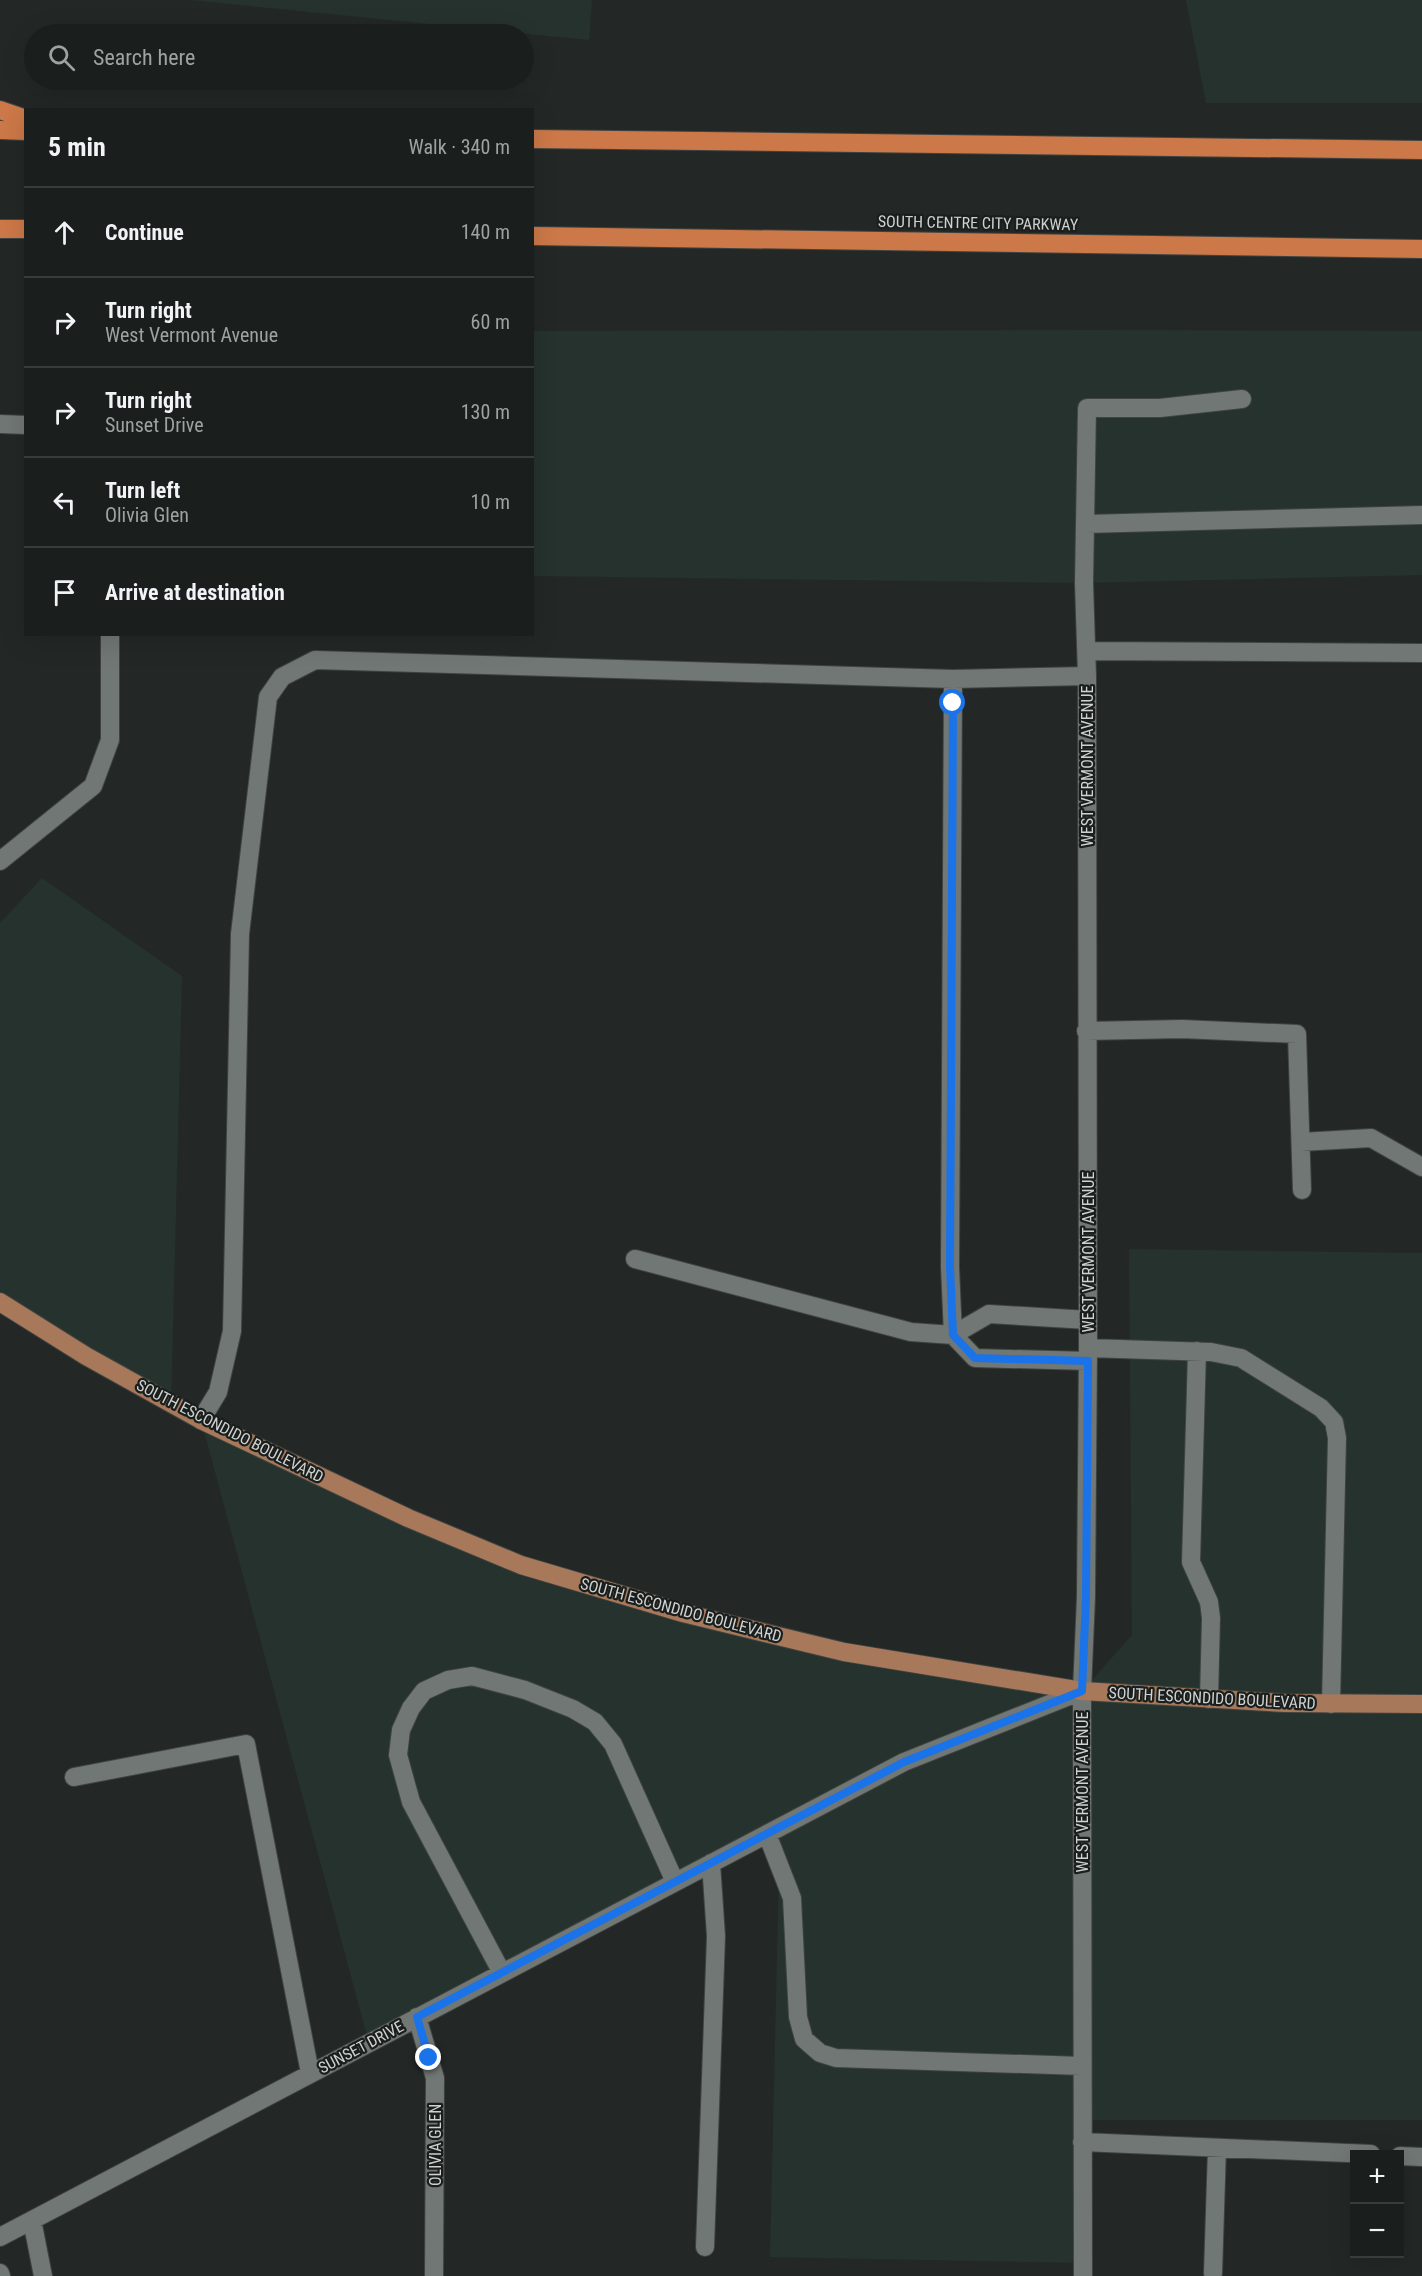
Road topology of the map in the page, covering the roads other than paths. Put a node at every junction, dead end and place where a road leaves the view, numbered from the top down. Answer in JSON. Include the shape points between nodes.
{"nodes":[{"id":1,"x":0,"y":111,"type":"edge"},
{"id":2,"x":24,"y":118,"type":"edge"},
{"id":3,"x":0,"y":130,"type":"edge"},
{"id":4,"x":24,"y":131,"type":"edge"},
{"id":5,"x":534,"y":139,"type":"edge"},
{"id":6,"x":1422,"y":150,"type":"edge"},
{"id":7,"x":0,"y":229,"type":"edge"},
{"id":8,"x":24,"y":229,"type":"edge"},
{"id":9,"x":534,"y":236,"type":"edge"},
{"id":10,"x":1422,"y":249,"type":"edge"},
{"id":11,"x":1242,"y":399,"type":"dead end"},
{"id":12,"x":0,"y":424,"type":"edge"},
{"id":13,"x":24,"y":425,"type":"edge"},
{"id":14,"x":1422,"y":515,"type":"edge"},
{"id":15,"x":1086,"y":524,"type":"junction"},
{"id":16,"x":110,"y":636,"type":"edge"},
{"id":17,"x":1087,"y":651,"type":"junction"},
{"id":18,"x":1422,"y":653,"type":"edge"},
{"id":19,"x":1087,"y":676,"type":"junction"},
{"id":20,"x":953,"y":679,"type":"junction"},
{"id":21,"x":0,"y":861,"type":"edge"},
{"id":22,"x":1086,"y":1031,"type":"junction"},
{"id":23,"x":1301,"y":1142,"type":"junction"},
{"id":24,"x":1422,"y":1167,"type":"edge"},
{"id":25,"x":1302,"y":1190,"type":"dead end"},
{"id":26,"x":635,"y":1259,"type":"dead end"},
{"id":27,"x":0,"y":1302,"type":"edge"},
{"id":28,"x":1088,"y":1320,"type":"junction"},
{"id":29,"x":953,"y":1335,"type":"junction"},
{"id":30,"x":1197,"y":1352,"type":"junction"},
{"id":31,"x":1088,"y":1355,"type":"junction"},
{"id":32,"x":201,"y":1420,"type":"junction"},
{"id":33,"x":1082,"y":1691,"type":"junction"},
{"id":34,"x":1209,"y":1699,"type":"junction"},
{"id":35,"x":1330,"y":1704,"type":"junction"},
{"id":36,"x":1422,"y":1704,"type":"edge"},
{"id":37,"x":74,"y":1777,"type":"dead end"},
{"id":38,"x":767,"y":1834,"type":"junction"},
{"id":39,"x":711,"y":1863,"type":"junction"},
{"id":40,"x":675,"y":1881,"type":"junction"},
{"id":41,"x":502,"y":1973,"type":"junction"},
{"id":42,"x":417,"y":2017,"type":"junction"},
{"id":43,"x":1082,"y":2066,"type":"junction"},
{"id":44,"x":310,"y":2073,"type":"junction"},
{"id":45,"x":1082,"y":2142,"type":"junction"},
{"id":46,"x":1217,"y":2148,"type":"junction"},
{"id":47,"x":1350,"y":2153,"type":"edge"},
{"id":48,"x":1404,"y":2156,"type":"edge"},
{"id":49,"x":1422,"y":2157,"type":"edge"},
{"id":50,"x":33,"y":2220,"type":"junction"},
{"id":51,"x":0,"y":2237,"type":"edge"},
{"id":52,"x":705,"y":2247,"type":"dead end"},
{"id":53,"x":1213,"y":2273,"type":"dead end"},
{"id":54,"x":43,"y":2276,"type":"edge"},
{"id":55,"x":434,"y":2276,"type":"edge"},
{"id":56,"x":1083,"y":2276,"type":"edge"}],
"edges":[{"from":1,"to":2,"type":"highway"},
{"from":3,"to":4,"type":"highway"},
{"from":5,"to":6,"type":"highway"},
{"from":7,"to":8,"type":"highway"},
{"from":9,"to":10,"type":"highway","name":"SOUTH CENTRE CITY PARKWAY"},
{"from":11,"to":15,"type":"street","name":"WEST VERMONT AVENUE","via":[[1160,408],[1087,408]]},
{"from":12,"to":13,"type":"street"},
{"from":14,"to":15,"type":"street"},
{"from":15,"to":17,"type":"street","name":"WEST VERMONT AVENUE"},
{"from":16,"to":21,"type":"street","via":[[110,740],[93,786]]},
{"from":17,"to":18,"type":"street"},
{"from":17,"to":19,"type":"street","name":"WEST VERMONT AVENUE"},
{"from":19,"to":20,"type":"street"},
{"from":19,"to":22,"type":"street","name":"WEST VERMONT AVENUE"},
{"from":20,"to":29,"type":"street"},
{"from":20,"to":32,"type":"street","via":[[315,660],[282,677],[268,697],[240,934],[232,1331],[218,1392]]},
{"from":22,"to":23,"type":"street","via":[[1182,1029],[1297,1034]]},
{"from":22,"to":28,"type":"street","name":"WEST VERMONT AVENUE"},
{"from":23,"to":24,"type":"street","via":[[1371,1138]]},
{"from":23,"to":25,"type":"street"},
{"from":26,"to":29,"type":"street","via":[[911,1332]]},
{"from":27,"to":32,"type":"main road","name":"SOUTH ESCONDIDO BOULEVARD","via":[[86,1356]]},
{"from":28,"to":29,"type":"street","via":[[989,1314]]},
{"from":28,"to":31,"type":"street","name":"WEST VERMONT AVENUE"},
{"from":29,"to":31,"type":"street","via":[[975,1358]]},
{"from":30,"to":31,"type":"street"},
{"from":30,"to":34,"type":"street","via":[[1191,1562],[1209,1602]]},
{"from":30,"to":35,"type":"street","via":[[1241,1358],[1321,1408],[1334,1422],[1337,1438]]},
{"from":31,"to":33,"type":"street","name":"WEST VERMONT AVENUE"},
{"from":32,"to":33,"type":"main road","name":"SOUTH ESCONDIDO BOULEVARD","via":[[408,1518],[552,1575],[683,1613],[844,1652]]},
{"from":33,"to":34,"type":"main road","name":"SOUTH ESCONDIDO BOULEVARD"},
{"from":33,"to":38,"type":"street","name":"SUNSET DRIVE","via":[[904,1762]]},
{"from":33,"to":43,"type":"street","name":"WEST VERMONT AVENUE"},
{"from":34,"to":35,"type":"main road","name":"SOUTH ESCONDIDO BOULEVARD"},
{"from":35,"to":36,"type":"main road","name":"SOUTH ESCONDIDO BOULEVARD"},
{"from":37,"to":44,"type":"street","via":[[246,1744]]},
{"from":38,"to":39,"type":"street","name":"SUNSET DRIVE"},
{"from":38,"to":43,"type":"street","via":[[792,1898],[798,2017],[804,2038],[819,2053],[836,2058]]},
{"from":39,"to":40,"type":"street","name":"SUNSET DRIVE"},
{"from":39,"to":52,"type":"street","via":[[717,1936]]},
{"from":40,"to":41,"type":"street","name":"SUNSET DRIVE"},
{"from":40,"to":41,"type":"street","via":[[613,1744],[595,1722],[525,1690],[472,1676],[447,1680],[424,1691],[401,1730],[398,1755],[411,1802]]},
{"from":41,"to":42,"type":"street","name":"SUNSET DRIVE"},
{"from":42,"to":44,"type":"street","name":"SUNSET DRIVE"},
{"from":42,"to":55,"type":"street","name":"OLIVIA GLEN","via":[[435,2078]]},
{"from":43,"to":45,"type":"street","name":"WEST VERMONT AVENUE"},
{"from":44,"to":50,"type":"street","name":"SUNSET DRIVE"},
{"from":45,"to":46,"type":"street"},
{"from":45,"to":56,"type":"street","name":"WEST VERMONT AVENUE"},
{"from":46,"to":47,"type":"street"},
{"from":46,"to":53,"type":"street"},
{"from":48,"to":49,"type":"street"},
{"from":50,"to":51,"type":"street","name":"SUNSET DRIVE"},
{"from":50,"to":54,"type":"street"}]}
